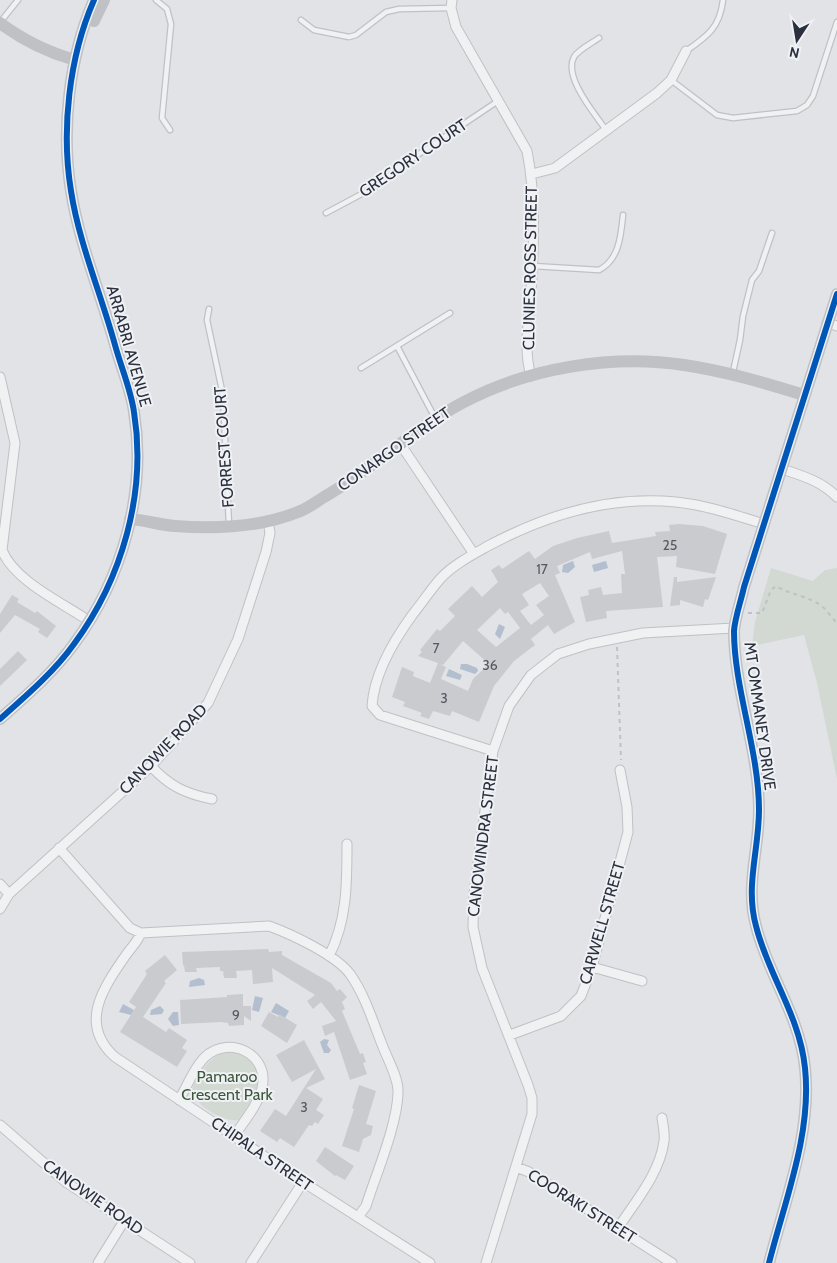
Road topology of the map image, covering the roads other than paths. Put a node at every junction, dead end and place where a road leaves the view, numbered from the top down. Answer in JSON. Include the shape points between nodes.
{"nodes":[{"id":1,"x":18,"y":0,"type":"edge"},
{"id":2,"x":94,"y":0,"type":"edge"},
{"id":3,"x":104,"y":0,"type":"edge"},
{"id":4,"x":156,"y":0,"type":"edge"},
{"id":5,"x":723,"y":0,"type":"edge"},
{"id":6,"x":452,"y":4,"type":"edge"},
{"id":7,"x":301,"y":20,"type":"dead end"},
{"id":8,"x":837,"y":22,"type":"edge"},
{"id":9,"x":0,"y":23,"type":"edge"},
{"id":10,"x":599,"y":38,"type":"dead end"},
{"id":11,"x":686,"y":51,"type":"joint"},
{"id":12,"x":75,"y":60,"type":"junction"},
{"id":13,"x":671,"y":80,"type":"junction"},
{"id":14,"x":498,"y":100,"type":"junction"},
{"id":15,"x":170,"y":130,"type":"dead end"},
{"id":16,"x":606,"y":130,"type":"junction"},
{"id":17,"x":532,"y":174,"type":"junction"},
{"id":18,"x":326,"y":213,"type":"dead end"},
{"id":19,"x":623,"y":215,"type":"dead end"},
{"id":20,"x":772,"y":233,"type":"dead end"},
{"id":21,"x":532,"y":266,"type":"junction"},
{"id":22,"x":837,"y":294,"type":"edge"},
{"id":23,"x":209,"y":309,"type":"dead end"},
{"id":24,"x":450,"y":313,"type":"dead end"},
{"id":25,"x":832,"y":325,"type":"edge"},
{"id":26,"x":397,"y":346,"type":"junction"},
{"id":27,"x":361,"y":368,"type":"dead end"},
{"id":28,"x":733,"y":374,"type":"junction"},
{"id":29,"x":531,"y":376,"type":"junction"},
{"id":30,"x":0,"y":377,"type":"edge"},
{"id":31,"x":804,"y":395,"type":"junction"},
{"id":32,"x":435,"y":418,"type":"junction"},
{"id":33,"x":401,"y":445,"type":"junction"},
{"id":34,"x":782,"y":469,"type":"junction"},
{"id":35,"x":837,"y":497,"type":"edge"},
{"id":36,"x":130,"y":519,"type":"junction"},
{"id":37,"x":268,"y":521,"type":"junction"},
{"id":38,"x":764,"y":524,"type":"junction"},
{"id":39,"x":229,"y":526,"type":"junction"},
{"id":40,"x":1,"y":550,"type":"edge"},
{"id":41,"x":474,"y":554,"type":"junction"},
{"id":42,"x":89,"y":621,"type":"junction"},
{"id":43,"x":734,"y":628,"type":"junction"},
{"id":44,"x":0,"y":719,"type":"edge"},
{"id":45,"x":493,"y":751,"type":"junction"},
{"id":46,"x":151,"y":766,"type":"junction"},
{"id":47,"x":620,"y":770,"type":"road end"},
{"id":48,"x":212,"y":799,"type":"dead end"},
{"id":49,"x":347,"y":844,"type":"dead end"},
{"id":50,"x":59,"y":848,"type":"junction"},
{"id":51,"x":0,"y":884,"type":"edge"},
{"id":52,"x":9,"y":894,"type":"junction"},
{"id":53,"x":0,"y":909,"type":"edge"},
{"id":54,"x":141,"y":933,"type":"junction"},
{"id":55,"x":329,"y":956,"type":"junction"},
{"id":56,"x":592,"y":967,"type":"junction"},
{"id":57,"x":642,"y":981,"type":"dead end"},
{"id":58,"x":510,"y":1035,"type":"junction"},
{"id":59,"x":179,"y":1100,"type":"junction"},
{"id":60,"x":662,"y":1118,"type":"dead end"},
{"id":61,"x":0,"y":1125,"type":"edge"},
{"id":62,"x":235,"y":1135,"type":"junction"},
{"id":63,"x":516,"y":1167,"type":"junction"},
{"id":64,"x":303,"y":1182,"type":"junction"},
{"id":65,"x":358,"y":1217,"type":"junction"},
{"id":66,"x":124,"y":1222,"type":"junction"},
{"id":67,"x":618,"y":1228,"type":"junction"},
{"id":68,"x":98,"y":1263,"type":"edge"},
{"id":69,"x":190,"y":1263,"type":"edge"},
{"id":70,"x":251,"y":1263,"type":"edge"},
{"id":71,"x":430,"y":1263,"type":"edge"},
{"id":72,"x":486,"y":1263,"type":"edge"},
{"id":73,"x":672,"y":1263,"type":"edge"},
{"id":74,"x":769,"y":1263,"type":"edge"}],
"edges":[{"from":1,"to":9,"type":"lane"},
{"from":2,"to":12,"type":"street","name":"ARRABRI AVENUE"},
{"from":3,"to":12,"type":"street","name":"ARRABRI AVENUE"},
{"from":4,"to":15,"type":"lane","via":[[168,9],[172,24],[162,118]]},
{"from":5,"to":11,"type":"lane","via":[[722,14],[716,25]]},
{"from":6,"to":7,"type":"lane","via":[[386,12],[349,37],[314,30]]},
{"from":6,"to":14,"type":"street","name":"CLUNIES ROSS STREET","via":[[456,27]]},
{"from":8,"to":13,"type":"lane","via":[[814,96],[797,111],[733,118],[718,115]]},
{"from":9,"to":12,"type":"street","via":[[40,48]]},
{"from":10,"to":16,"type":"lane","via":[[574,56],[571,68],[573,79]]},
{"from":11,"to":13,"type":"street"},
{"from":12,"to":36,"type":"street","name":"ARRABRI AVENUE","via":[[67,142],[71,191],[134,412],[137,464]]},
{"from":13,"to":16,"type":"street"},
{"from":14,"to":17,"type":"street","name":"CLUNIES ROSS STREET","via":[[527,151]]},
{"from":14,"to":18,"type":"lane","name":"GREGORY COURT","via":[[395,170],[384,182]]},
{"from":16,"to":17,"type":"street","via":[[555,168]]},
{"from":17,"to":21,"type":"street","name":"CLUNIES ROSS STREET"},
{"from":19,"to":21,"type":"lane","via":[[621,238],[614,259],[608,265],[598,270]]},
{"from":20,"to":28,"type":"lane","via":[[759,272],[752,280]]},
{"from":21,"to":29,"type":"street","name":"CLUNIES ROSS STREET","via":[[528,351]]},
{"from":22,"to":25,"type":"street","name":"MT OMMANEY DRIVE"},
{"from":23,"to":39,"type":"lane","name":"FORREST COURT","via":[[207,320],[223,395]]},
{"from":24,"to":26,"type":"lane"},
{"from":25,"to":31,"type":"street","name":"MT OMMANEY DRIVE"},
{"from":26,"to":27,"type":"lane"},
{"from":26,"to":32,"type":"lane"},
{"from":28,"to":29,"type":"street","name":"CONARGO STREET","via":[[684,365],[621,362]]},
{"from":28,"to":31,"type":"street","name":"CONARGO STREET"},
{"from":29,"to":32,"type":"street","name":"CONARGO STREET","via":[[466,400]]},
{"from":30,"to":40,"type":"street","via":[[15,443]]},
{"from":31,"to":34,"type":"street","name":"MT OMMANEY DRIVE"},
{"from":32,"to":33,"type":"street","name":"CONARGO STREET"},
{"from":33,"to":37,"type":"street","name":"CONARGO STREET","via":[[343,486],[298,512]]},
{"from":33,"to":41,"type":"street"},
{"from":34,"to":35,"type":"street","via":[[817,480]]},
{"from":34,"to":38,"type":"street","name":"MT OMMANEY DRIVE"},
{"from":36,"to":39,"type":"street","name":"CONARGO STREET","via":[[174,526]]},
{"from":36,"to":42,"type":"street","name":"ARRABRI AVENUE","via":[[108,588]]},
{"from":37,"to":39,"type":"street","name":"CONARGO STREET"},
{"from":37,"to":46,"type":"street","name":"CANOWIE ROAD","via":[[270,533],[266,552],[223,675],[208,703]]},
{"from":38,"to":41,"type":"street","via":[[712,508],[676,502],[604,504],[568,511],[534,523]]},
{"from":38,"to":43,"type":"street","name":"MT OMMANEY DRIVE"},
{"from":40,"to":42,"type":"street","via":[[22,577]]},
{"from":41,"to":45,"type":"street","via":[[441,577],[406,624],[373,690],[372,706],[380,715]]},
{"from":42,"to":44,"type":"street","name":"ARRABRI AVENUE","via":[[60,661]]},
{"from":43,"to":45,"type":"street","name":"CANOWINDRA STREET","via":[[643,633],[558,654],[531,675],[509,706]]},
{"from":43,"to":74,"type":"street","name":"MT OMMANEY DRIVE","via":[[758,788],[759,812],[751,876],[752,912],[762,949],[794,1019],[805,1068],[805,1118]]},
{"from":45,"to":58,"type":"street","name":"CANOWINDRA STREET","via":[[474,893],[473,926],[482,968]]},
{"from":46,"to":48,"type":"street","via":[[180,791]]},
{"from":46,"to":50,"type":"street","name":"CANOWIE ROAD"},
{"from":47,"to":56,"type":"street","name":"CARWELL STREET","via":[[628,832]]},
{"from":49,"to":55,"type":"street","via":[[345,912]]},
{"from":50,"to":52,"type":"street","name":"CANOWIE ROAD"},
{"from":50,"to":54,"type":"street","via":[[130,928]]},
{"from":51,"to":52,"type":"street"},
{"from":52,"to":53,"type":"street","name":"CANOWIE ROAD"},
{"from":54,"to":55,"type":"street","via":[[269,926]]},
{"from":54,"to":59,"type":"street","name":"CHIPALA STREET","via":[[106,984],[96,1017],[97,1030],[103,1046]]},
{"from":55,"to":65,"type":"street","via":[[349,972],[362,996],[392,1068],[398,1092],[393,1120],[366,1206]]},
{"from":56,"to":57,"type":"street"},
{"from":56,"to":58,"type":"street","name":"CARWELL STREET","via":[[581,996],[561,1016]]},
{"from":58,"to":63,"type":"street","name":"CANOWINDRA STREET","via":[[532,1098],[532,1114]]},
{"from":59,"to":62,"type":"street","name":"CHIPALA STREET"},
{"from":59,"to":62,"type":"street","via":[[204,1057],[224,1047],[236,1046],[248,1052],[261,1065],[262,1089]]},
{"from":60,"to":67,"type":"street","via":[[665,1139],[662,1156]]},
{"from":61,"to":66,"type":"street","name":"CANOWIE ROAD","via":[[67,1183]]},
{"from":62,"to":64,"type":"street","name":"CHIPALA STREET"},
{"from":63,"to":67,"type":"street","name":"COORAKI STREET"},
{"from":63,"to":72,"type":"street","name":"CANOWINDRA STREET"},
{"from":64,"to":65,"type":"street","name":"CHIPALA STREET"},
{"from":64,"to":70,"type":"street"},
{"from":65,"to":71,"type":"street","name":"CHIPALA STREET"},
{"from":66,"to":68,"type":"street"},
{"from":66,"to":69,"type":"street","name":"CANOWIE ROAD"},
{"from":67,"to":73,"type":"street","name":"COORAKI STREET"}]}
